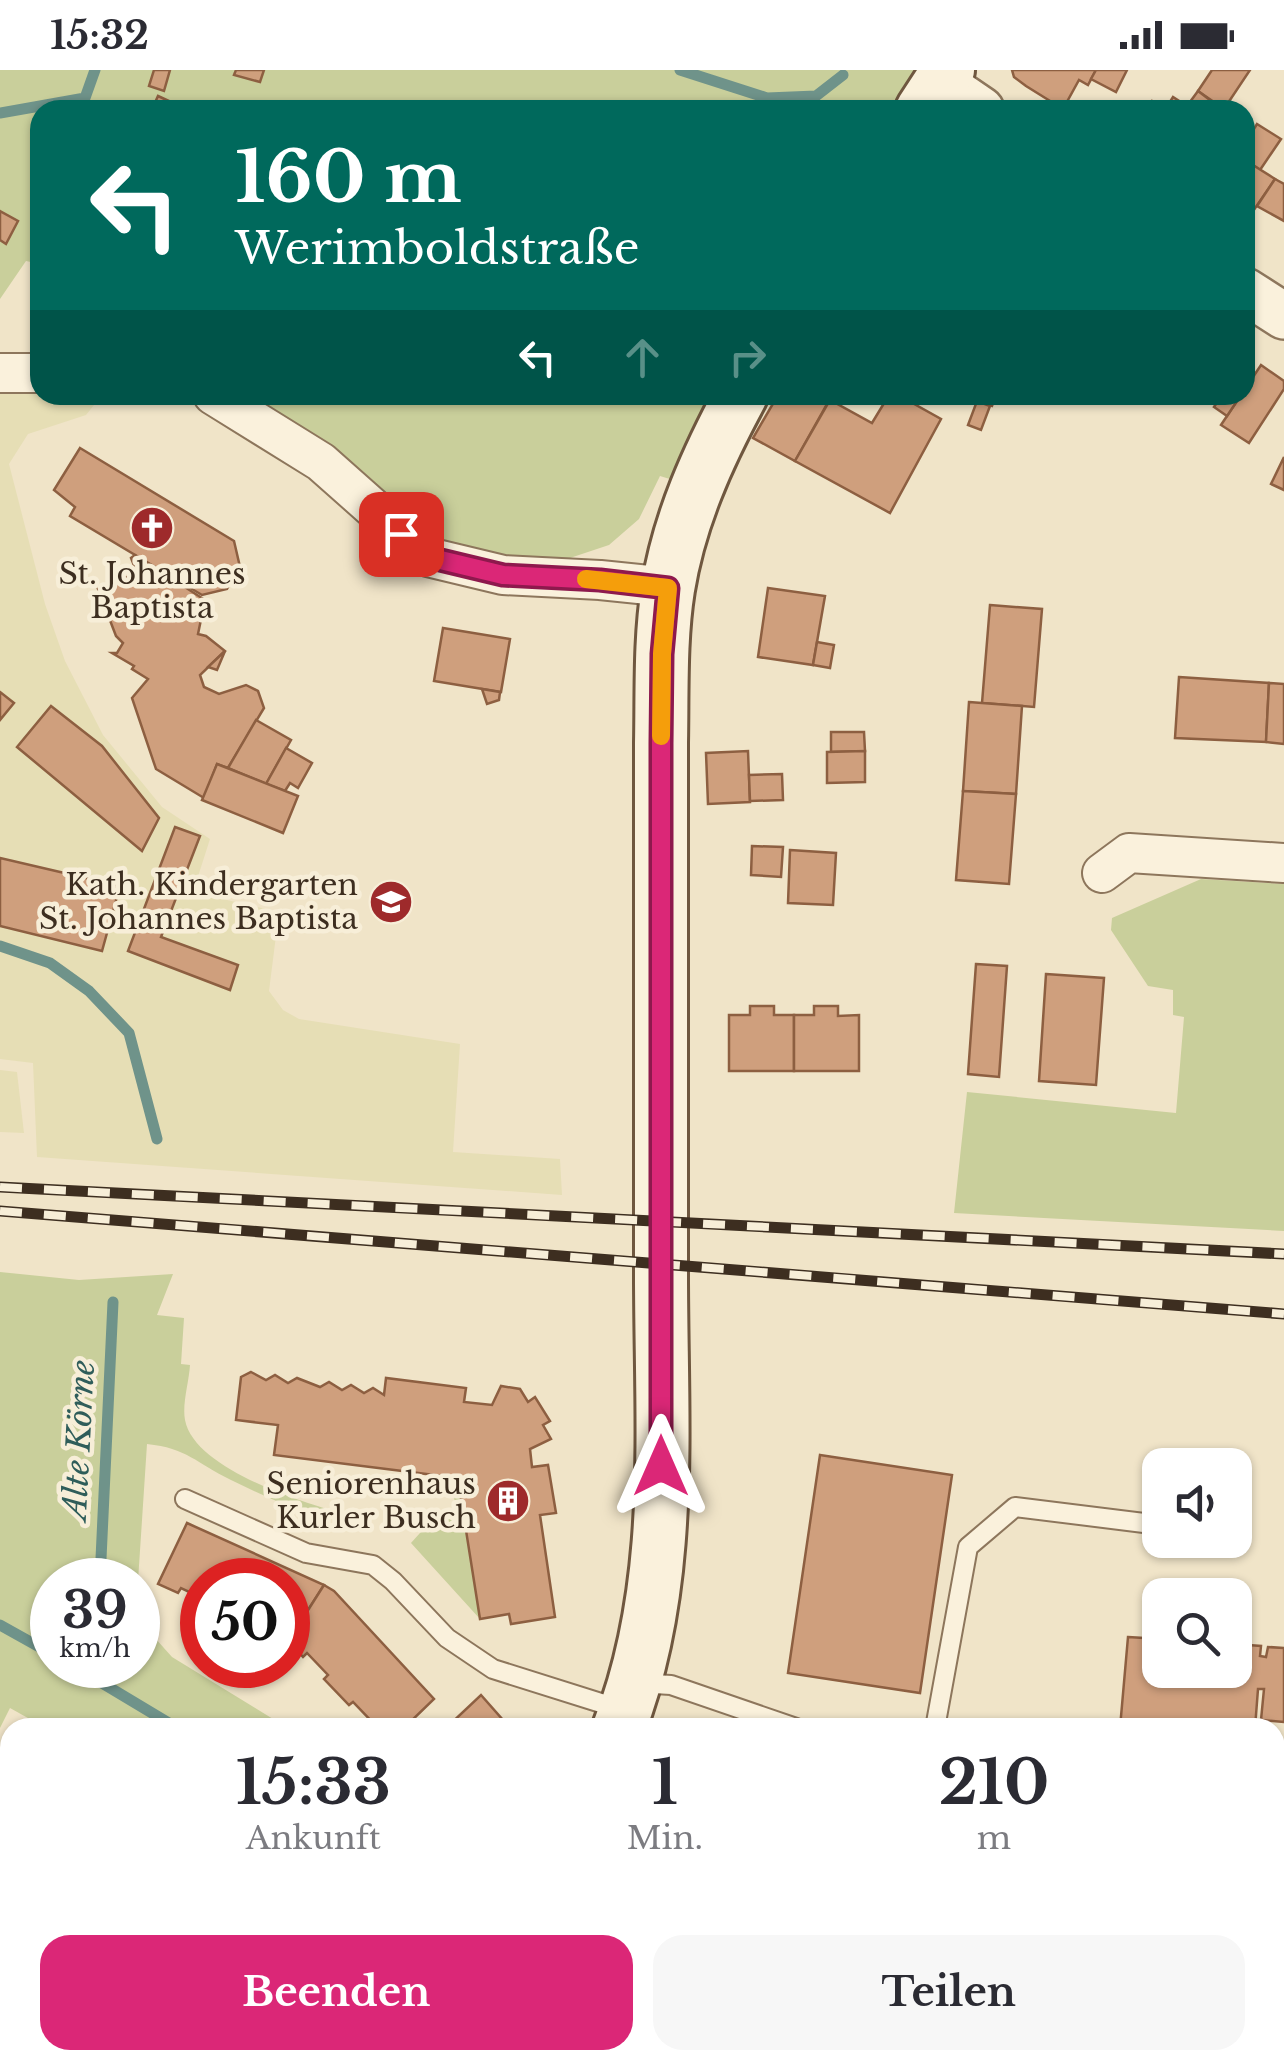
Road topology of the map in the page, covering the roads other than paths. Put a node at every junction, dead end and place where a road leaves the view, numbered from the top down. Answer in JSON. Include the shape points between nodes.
{"nodes":[{"id":1,"x":1255,"y":297,"type":"edge"},
{"id":2,"x":1284,"y":316,"type":"edge"},
{"id":3,"x":0,"y":373,"type":"edge"},
{"id":4,"x":30,"y":374,"type":"edge"},
{"id":5,"x":229,"y":405,"type":"edge"},
{"id":6,"x":736,"y":405,"type":"edge"},
{"id":7,"x":668,"y":588,"type":"junction"},
{"id":8,"x":1284,"y":862,"type":"edge"},
{"id":9,"x":1102,"y":872,"type":"dead end"},
{"id":10,"x":185,"y":1499,"type":"dead end"},
{"id":11,"x":1142,"y":1524,"type":"edge"},
{"id":12,"x":626,"y":1707,"type":"edge"},
{"id":13,"x":767,"y":1718,"type":"edge"},
{"id":14,"x":937,"y":1718,"type":"edge"}],
"edges":[{"from":1,"to":2,"type":"street"},
{"from":3,"to":4,"type":"street"},
{"from":5,"to":7,"type":"street","via":[[321,462],[428,557],[503,575]]},
{"from":6,"to":7,"type":"main road","via":[[709,454]]},
{"from":7,"to":12,"type":"main road","via":[[661,743],[661,1466],[656,1587]]},
{"from":8,"to":9,"type":"street","via":[[1129,854]]},
{"from":10,"to":12,"type":"lane","via":[[306,1553],[373,1565],[448,1638],[493,1670]]},
{"from":11,"to":14,"type":"lane","via":[[1015,1507],[968,1547]]},
{"from":12,"to":13,"type":"lane","via":[[671,1685]]}]}
